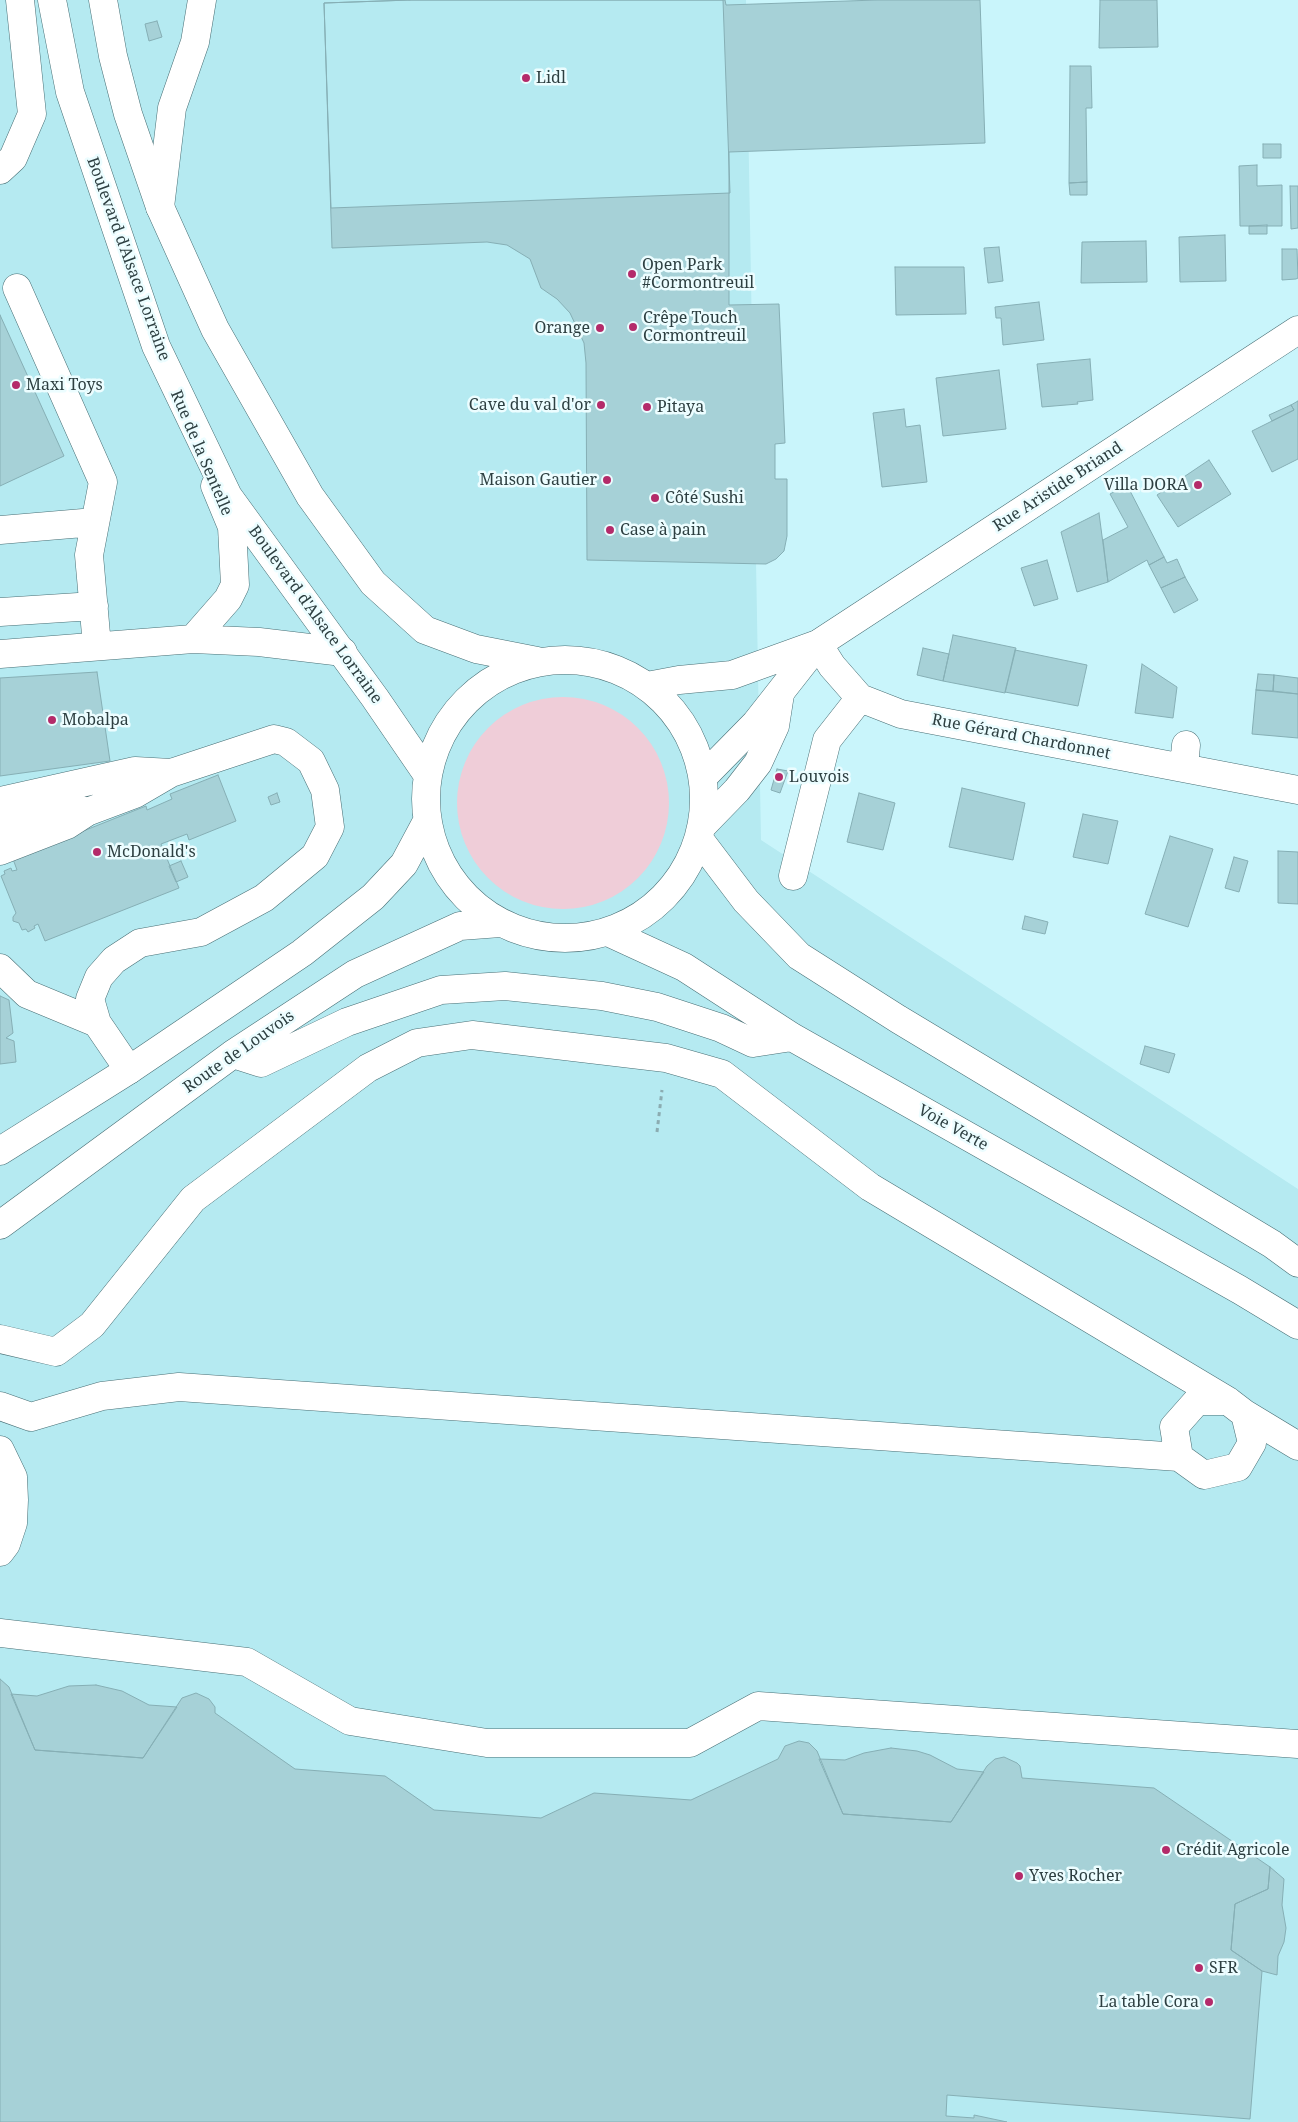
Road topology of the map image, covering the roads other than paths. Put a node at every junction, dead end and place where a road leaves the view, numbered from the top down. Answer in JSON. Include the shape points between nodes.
{"nodes":[{"id":1,"x":20,"y":0,"type":"edge"},
{"id":2,"x":52,"y":0,"type":"edge"},
{"id":3,"x":102,"y":0,"type":"edge"},
{"id":4,"x":202,"y":0,"type":"edge"},
{"id":5,"x":0,"y":170,"type":"edge"},
{"id":6,"x":160,"y":206,"type":"junction"},
{"id":7,"x":17,"y":288,"type":"dead end"},
{"id":8,"x":1298,"y":330,"type":"edge"},
{"id":9,"x":156,"y":346,"type":"junction"},
{"id":10,"x":95,"y":522,"type":"junction"},
{"id":11,"x":0,"y":530,"type":"edge"},
{"id":12,"x":94,"y":606,"type":"junction"},
{"id":13,"x":0,"y":612,"type":"edge"},
{"id":14,"x":193,"y":638,"type":"junction"},
{"id":15,"x":818,"y":644,"type":"junction"},
{"id":16,"x":97,"y":646,"type":"junction"},
{"id":17,"x":343,"y":652,"type":"junction"},
{"id":18,"x":0,"y":654,"type":"edge"},
{"id":19,"x":537,"y":661,"type":"junction"},
{"id":20,"x":647,"y":686,"type":"junction"},
{"id":21,"x":780,"y":694,"type":"junction"},
{"id":22,"x":860,"y":698,"type":"junction"},
{"id":23,"x":171,"y":773,"type":"junction"},
{"id":24,"x":427,"y":774,"type":"junction"},
{"id":25,"x":703,"y":778,"type":"junction"},
{"id":26,"x":1298,"y":790,"type":"edge"},
{"id":27,"x":0,"y":801,"type":"edge"},
{"id":28,"x":87,"y":812,"type":"junction"},
{"id":29,"x":426,"y":821,"type":"junction"},
{"id":30,"x":0,"y":832,"type":"edge"},
{"id":31,"x":701,"y":832,"type":"junction"},
{"id":32,"x":0,"y":851,"type":"edge"},
{"id":33,"x":793,"y":876,"type":"dead end"},
{"id":34,"x":500,"y":923,"type":"junction"},
{"id":35,"x":608,"y":932,"type":"junction"},
{"id":36,"x":0,"y":968,"type":"edge"},
{"id":37,"x":98,"y":1023,"type":"junction"},
{"id":38,"x":792,"y":1037,"type":"junction"},
{"id":39,"x":233,"y":1054,"type":"junction"},
{"id":40,"x":129,"y":1070,"type":"junction"},
{"id":41,"x":0,"y":1152,"type":"edge"},
{"id":42,"x":0,"y":1225,"type":"edge"},
{"id":43,"x":1298,"y":1263,"type":"edge"},
{"id":44,"x":1298,"y":1325,"type":"edge"},
{"id":45,"x":0,"y":1339,"type":"edge"},
{"id":46,"x":0,"y":1406,"type":"edge"},
{"id":47,"x":1237,"y":1407,"type":"junction"},
{"id":48,"x":1298,"y":1446,"type":"edge"},
{"id":49,"x":0,"y":1450,"type":"edge"},
{"id":50,"x":1179,"y":1457,"type":"junction"},
{"id":51,"x":0,"y":1552,"type":"edge"},
{"id":52,"x":0,"y":1633,"type":"edge"},
{"id":53,"x":1298,"y":1744,"type":"edge"}],
"edges":[{"from":1,"to":5,"type":"main road","via":[[32,114],[13,158]]},
{"from":2,"to":9,"type":"main road","name":"Boulevard d'Alsace Lorraine","via":[[70,92]]},
{"from":3,"to":6,"type":"main road","via":[[128,114]]},
{"from":4,"to":6,"type":"main road","via":[[195,42],[172,108]]},
{"from":6,"to":19,"type":"main road","via":[[215,328],[300,480],[373,583],[425,630],[476,650]]},
{"from":7,"to":10,"type":"main road","via":[[103,482]]},
{"from":8,"to":15,"type":"main road","name":"Rue Aristide Briand"},
{"from":9,"to":14,"type":"main road","name":"Rue de la Sentelle","via":[[232,527],[235,585],[228,599]]},
{"from":9,"to":17,"type":"main road","name":"Boulevard d'Alsace Lorraine","via":[[228,496]]},
{"from":10,"to":11,"type":"main road"},
{"from":10,"to":12,"type":"main road","via":[[89,555]]},
{"from":12,"to":13,"type":"main road"},
{"from":12,"to":16,"type":"main road"},
{"from":14,"to":16,"type":"main road"},
{"from":14,"to":17,"type":"main road"},
{"from":15,"to":20,"type":"main road","name":"Rue Aristide Briand","via":[[732,675]]},
{"from":15,"to":21,"type":"main road","name":"Rue Aristide Briand"},
{"from":15,"to":22,"type":"main road","name":"Rue Gérard Chardonnet"},
{"from":16,"to":18,"type":"main road"},
{"from":17,"to":24,"type":"main road","name":"Boulevard d'Alsace Lorraine"},
{"from":19,"to":20,"type":"main road","via":[[575,659],[613,667]]},
{"from":19,"to":24,"type":"main road","via":[[498,675],[464,700],[440,734]]},
{"from":20,"to":25,"type":"main road","via":[[674,711],[693,742]]},
{"from":21,"to":25,"type":"main road","name":"Rue Aristide Briand"},
{"from":21,"to":31,"type":"main road","via":[[775,726],[758,763]]},
{"from":22,"to":26,"type":"main road","name":"Rue Gérard Chardonnet","via":[[901,714],[1185,757]]},
{"from":22,"to":33,"type":"main road","via":[[827,740]]},
{"from":23,"to":27,"type":"main road","via":[[135,771]]},
{"from":23,"to":28,"type":"main road","via":[[135,794]]},
{"from":23,"to":37,"type":"main road","via":[[274,739],[286,742],[311,761],[325,790],[330,827],[315,856],[264,898],[201,932],[140,943],[114,960],[99,977],[90,999]]},
{"from":24,"to":29,"type":"main road"},
{"from":25,"to":31,"type":"main road"},
{"from":28,"to":30,"type":"main road","via":[[63,805],[30,811]]},
{"from":28,"to":32,"type":"main road","via":[[67,825]]},
{"from":29,"to":34,"type":"main road","via":[[440,862],[466,897]]},
{"from":29,"to":40,"type":"main road","via":[[404,864],[373,897],[302,953]]},
{"from":31,"to":35,"type":"main road","via":[[680,879],[649,911]]},
{"from":31,"to":43,"type":"main road","via":[[746,901],[799,956],[1272,1244]]},
{"from":34,"to":35,"type":"main road","via":[[535,936],[572,939]]},
{"from":34,"to":39,"type":"main road","name":"Route de Louvois","via":[[460,926],[355,974]]},
{"from":35,"to":38,"type":"main road","name":"Voie Verte","via":[[684,967]]},
{"from":36,"to":37,"type":"main road","via":[[27,994]]},
{"from":37,"to":40,"type":"main road"},
{"from":38,"to":39,"type":"main road","via":[[753,1043],[721,1028],[657,1007],[602,996],[505,986],[441,990],[347,1022],[260,1063]]},
{"from":38,"to":44,"type":"main road","name":"Voie Verte"},
{"from":39,"to":42,"type":"main road","name":"Route de Louvois"},
{"from":40,"to":41,"type":"main road"},
{"from":45,"to":47,"type":"main road","via":[[56,1352],[92,1325],[193,1199],[368,1068],[417,1043],[472,1035],[666,1058],[722,1074],[870,1187]]},
{"from":46,"to":50,"type":"main road","via":[[30,1417],[102,1396],[180,1387]]},
{"from":47,"to":48,"type":"main road"},
{"from":47,"to":50,"type":"main road","via":[[1198,1400],[1174,1427]]},
{"from":47,"to":50,"type":"main road","via":[[1252,1443],[1238,1467],[1204,1475]]},
{"from":49,"to":51,"type":"main road","via":[[13,1477],[14,1500],[13,1523]]},
{"from":52,"to":53,"type":"main road","via":[[247,1662],[350,1721],[487,1742],[690,1743],[758,1706]]}]}
